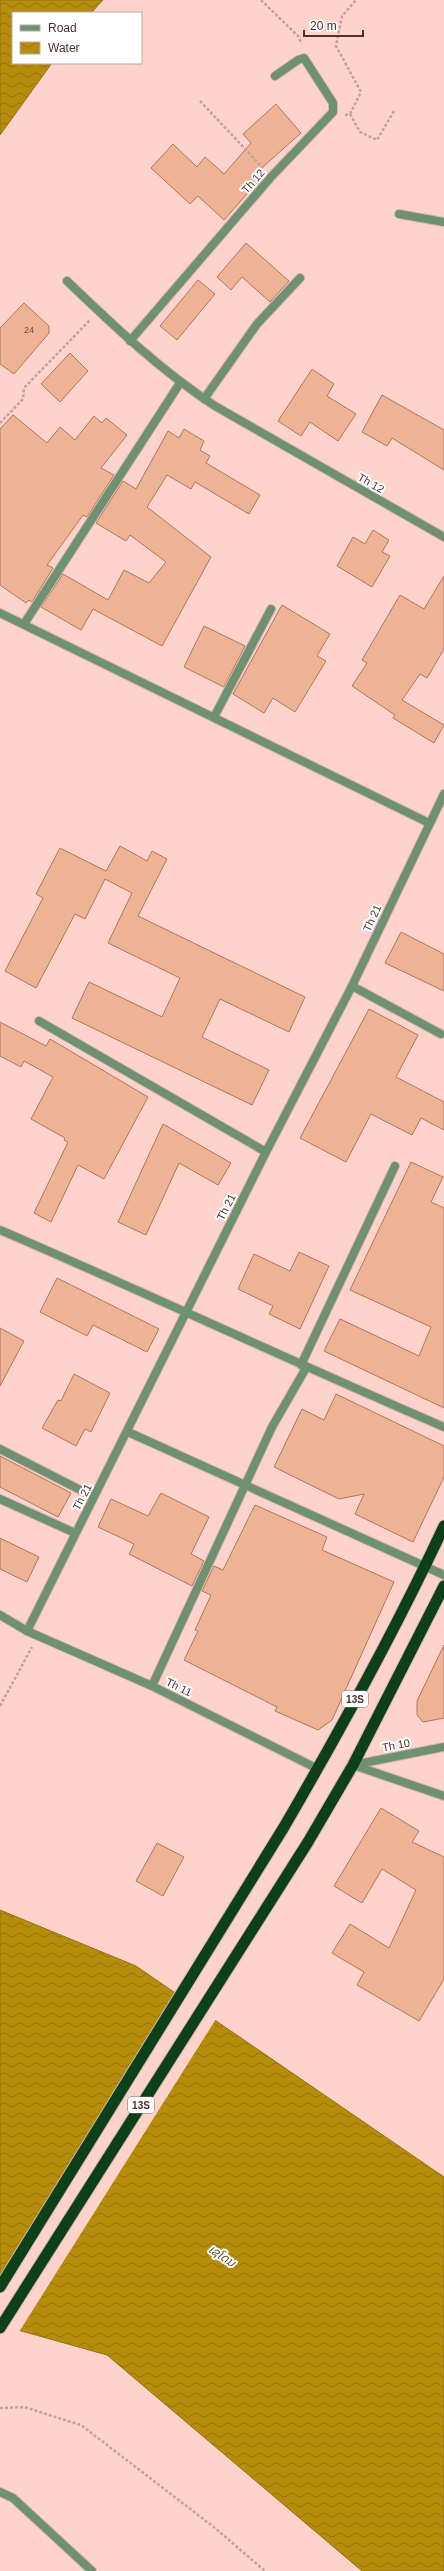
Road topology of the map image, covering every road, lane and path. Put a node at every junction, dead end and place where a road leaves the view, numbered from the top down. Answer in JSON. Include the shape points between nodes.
{"nodes":[{"id":1,"x":261,"y":0,"type":"edge"},
{"id":2,"x":356,"y":0,"type":"edge"},
{"id":3,"x":304,"y":58,"type":"junction"},
{"id":4,"x":275,"y":76,"type":"dead end"},
{"id":5,"x":200,"y":101,"type":"dead end"},
{"id":6,"x":333,"y":108,"type":"junction"},
{"id":7,"x":394,"y":112,"type":"dead end"},
{"id":8,"x":350,"y":114,"type":"junction"},
{"id":9,"x":271,"y":177,"type":"junction"},
{"id":10,"x":399,"y":214,"type":"dead end"},
{"id":11,"x":444,"y":222,"type":"edge"},
{"id":12,"x":300,"y":278,"type":"dead end"},
{"id":13,"x":66,"y":281,"type":"dead end"},
{"id":14,"x":99,"y":311,"type":"junction"},
{"id":15,"x":130,"y":341,"type":"junction"},
{"id":16,"x":180,"y":384,"type":"junction"},
{"id":17,"x":204,"y":400,"type":"junction"},
{"id":18,"x":0,"y":423,"type":"edge"},
{"id":19,"x":444,"y":537,"type":"edge"},
{"id":20,"x":271,"y":609,"type":"dead end"},
{"id":21,"x":0,"y":613,"type":"edge"},
{"id":22,"x":24,"y":624,"type":"junction"},
{"id":23,"x":214,"y":717,"type":"junction"},
{"id":24,"x":444,"y":794,"type":"edge"},
{"id":25,"x":429,"y":823,"type":"junction"},
{"id":26,"x":352,"y":986,"type":"junction"},
{"id":27,"x":39,"y":1021,"type":"dead end"},
{"id":28,"x":441,"y":1034,"type":"dead end"},
{"id":29,"x":266,"y":1152,"type":"junction"},
{"id":30,"x":395,"y":1166,"type":"dead end"},
{"id":31,"x":0,"y":1230,"type":"edge"},
{"id":32,"x":186,"y":1311,"type":"junction"},
{"id":33,"x":304,"y":1367,"type":"junction"},
{"id":34,"x":444,"y":1427,"type":"edge"},
{"id":35,"x":128,"y":1432,"type":"junction"},
{"id":36,"x":0,"y":1450,"type":"edge"},
{"id":37,"x":245,"y":1486,"type":"junction"},
{"id":38,"x":94,"y":1497,"type":"junction"},
{"id":39,"x":0,"y":1499,"type":"edge"},
{"id":40,"x":444,"y":1526,"type":"edge"},
{"id":41,"x":75,"y":1532,"type":"junction"},
{"id":42,"x":426,"y":1565,"type":"junction"},
{"id":43,"x":444,"y":1575,"type":"edge"},
{"id":44,"x":444,"y":1586,"type":"edge"},
{"id":45,"x":0,"y":1615,"type":"edge"},
{"id":46,"x":27,"y":1631,"type":"junction"},
{"id":47,"x":38,"y":1636,"type":"junction"},
{"id":48,"x":152,"y":1686,"type":"junction"},
{"id":49,"x":0,"y":1706,"type":"edge"},
{"id":50,"x":444,"y":1747,"type":"edge"},
{"id":51,"x":353,"y":1765,"type":"junction"},
{"id":52,"x":318,"y":1770,"type":"junction"},
{"id":53,"x":444,"y":1796,"type":"edge"},
{"id":54,"x":0,"y":2287,"type":"edge"},
{"id":55,"x":0,"y":2328,"type":"edge"},
{"id":56,"x":0,"y":2408,"type":"edge"},
{"id":57,"x":0,"y":2492,"type":"edge"},
{"id":58,"x":92,"y":2571,"type":"edge"},
{"id":59,"x":265,"y":2571,"type":"edge"}],
"edges":[{"from":1,"to":3,"type":"path","via":[[299,37]]},
{"from":2,"to":8,"type":"path","via":[[342,16],[336,46],[361,92]]},
{"from":3,"to":4,"type":"street"},
{"from":3,"to":6,"type":"street","via":[[333,103]]},
{"from":5,"to":9,"type":"path"},
{"from":6,"to":8,"type":"path","via":[[341,115]]},
{"from":6,"to":9,"type":"street","name":"Th 12","via":[[333,112]]},
{"from":7,"to":8,"type":"path","via":[[377,140],[360,132]]},
{"from":9,"to":15,"type":"street","name":"Th 12"},
{"from":10,"to":11,"type":"street"},
{"from":12,"to":17,"type":"street","via":[[257,324]]},
{"from":13,"to":14,"type":"street","name":"Th 12"},
{"from":14,"to":15,"type":"street","name":"Th 12"},
{"from":14,"to":18,"type":"path","via":[[24,388],[23,399]]},
{"from":15,"to":16,"type":"street","name":"Th 12"},
{"from":16,"to":17,"type":"street","name":"Th 12"},
{"from":16,"to":22,"type":"street"},
{"from":17,"to":19,"type":"street","name":"Th 12"},
{"from":20,"to":23,"type":"street"},
{"from":21,"to":22,"type":"street"},
{"from":22,"to":23,"type":"street"},
{"from":23,"to":25,"type":"street"},
{"from":24,"to":25,"type":"street","name":"Th 21"},
{"from":25,"to":26,"type":"street","name":"Th 21"},
{"from":26,"to":28,"type":"street"},
{"from":26,"to":29,"type":"street","name":"Th 21"},
{"from":27,"to":29,"type":"street"},
{"from":29,"to":32,"type":"street","name":"Th 21"},
{"from":30,"to":33,"type":"street"},
{"from":31,"to":32,"type":"street"},
{"from":32,"to":33,"type":"street"},
{"from":32,"to":35,"type":"street","name":"Th 21"},
{"from":33,"to":34,"type":"street"},
{"from":33,"to":37,"type":"street","via":[[272,1427]]},
{"from":35,"to":37,"type":"street"},
{"from":35,"to":38,"type":"street","name":"Th 21"},
{"from":36,"to":38,"type":"street"},
{"from":37,"to":42,"type":"street"},
{"from":37,"to":48,"type":"street"},
{"from":38,"to":41,"type":"street","name":"Th 21"},
{"from":39,"to":41,"type":"street"},
{"from":40,"to":42,"type":"highway","number":"13S"},
{"from":41,"to":46,"type":"street","name":"Th 21"},
{"from":42,"to":43,"type":"street"},
{"from":42,"to":52,"type":"highway","number":"13S"},
{"from":44,"to":51,"type":"highway","number":"13S"},
{"from":45,"to":46,"type":"street","name":"Th 11"},
{"from":46,"to":47,"type":"street","name":"Th 11"},
{"from":47,"to":48,"type":"street","name":"Th 11"},
{"from":47,"to":49,"type":"path"},
{"from":48,"to":52,"type":"street","name":"Th 11"},
{"from":50,"to":51,"type":"street","name":"Th 10"},
{"from":51,"to":53,"type":"street"},
{"from":51,"to":55,"type":"highway","number":"13S"},
{"from":52,"to":54,"type":"highway","number":"13S"},
{"from":56,"to":59,"type":"path","via":[[24,2407],[81,2425],[215,2528]]},
{"from":57,"to":58,"type":"street","via":[[14,2498]]}]}
